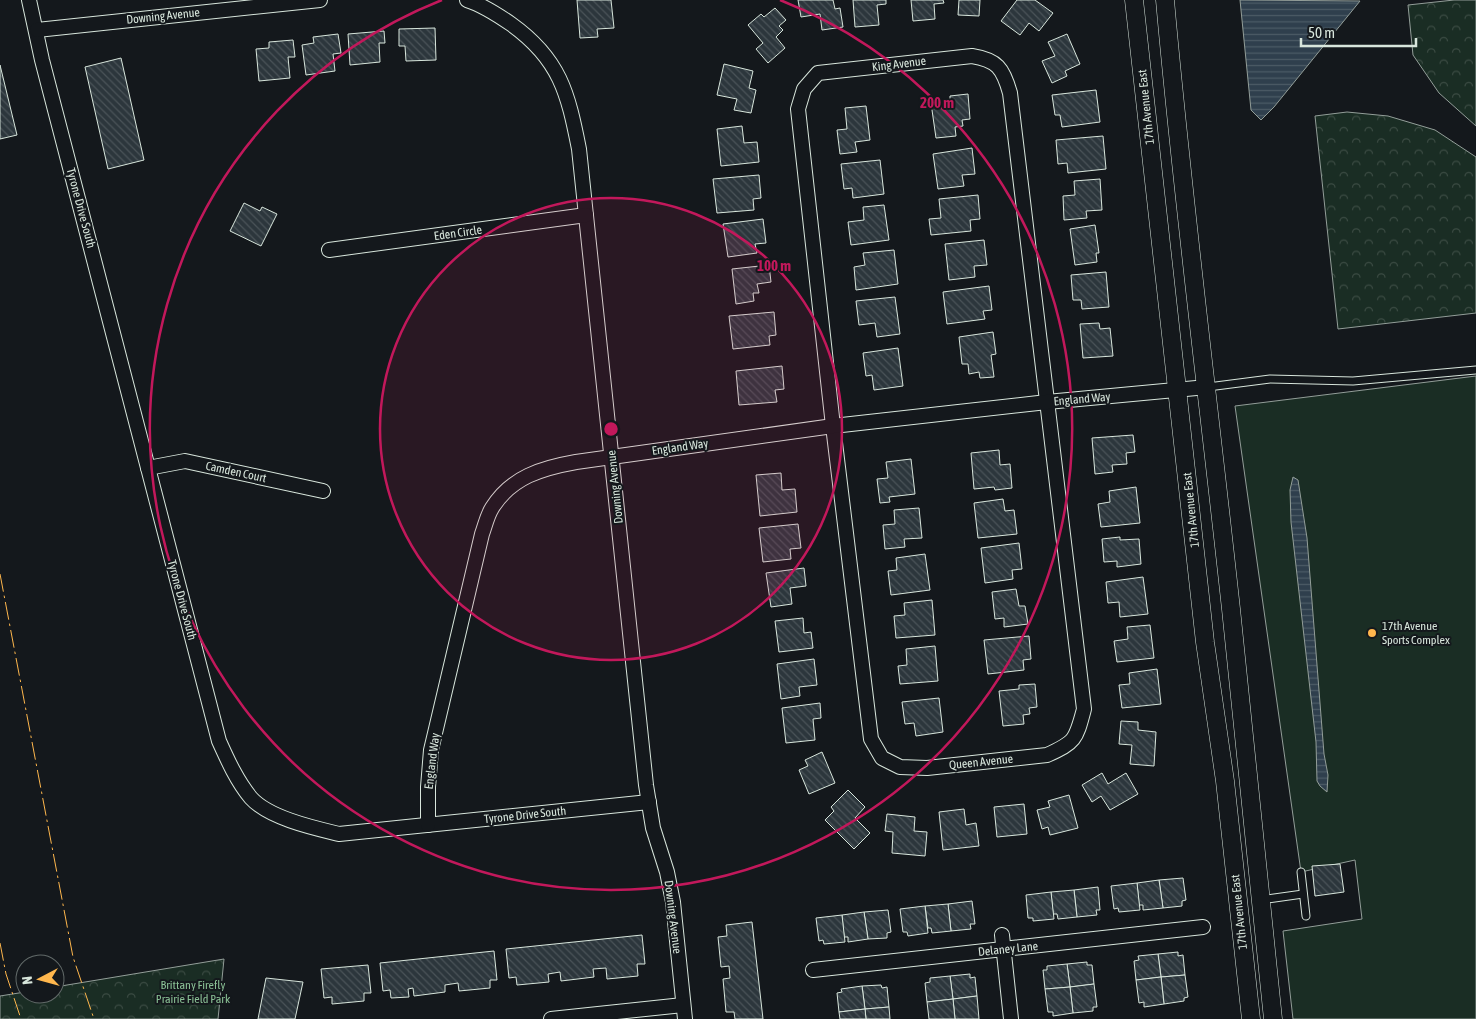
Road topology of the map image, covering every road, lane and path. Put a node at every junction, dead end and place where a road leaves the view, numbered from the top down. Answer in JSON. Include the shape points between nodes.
{"nodes":[{"id":1,"x":29,"y":0,"type":"edge"},
{"id":2,"x":320,"y":0,"type":"edge"},
{"id":3,"x":467,"y":0,"type":"edge"},
{"id":4,"x":1134,"y":0,"type":"edge"},
{"id":5,"x":1165,"y":0,"type":"edge"},
{"id":6,"x":257,"y":3,"type":"edge"},
{"id":7,"x":36,"y":30,"type":"junction"},
{"id":8,"x":586,"y":215,"type":"junction"},
{"id":9,"x":329,"y":250,"type":"dead end"},
{"id":10,"x":1476,"y":370,"type":"edge"},
{"id":11,"x":1206,"y":387,"type":"junction"},
{"id":12,"x":1177,"y":391,"type":"junction"},
{"id":13,"x":1047,"y":402,"type":"junction"},
{"id":14,"x":833,"y":426,"type":"junction"},
{"id":15,"x":612,"y":457,"type":"junction"},
{"id":16,"x":148,"y":468,"type":"junction"},
{"id":17,"x":324,"y":491,"type":"dead end"},
{"id":18,"x":649,"y":802,"type":"junction"},
{"id":19,"x":428,"y":825,"type":"junction"},
{"id":20,"x":1301,"y":872,"type":"dead end"},
{"id":21,"x":1303,"y":894,"type":"junction"},
{"id":22,"x":1260,"y":900,"type":"junction"},
{"id":23,"x":1306,"y":916,"type":"dead end"},
{"id":24,"x":1203,"y":927,"type":"dead end"},
{"id":25,"x":1002,"y":935,"type":"dead end"},
{"id":26,"x":1003,"y":949,"type":"junction"},
{"id":27,"x":813,"y":970,"type":"dead end"},
{"id":28,"x":683,"y":1005,"type":"junction"},
{"id":29,"x":551,"y":1019,"type":"edge"},
{"id":30,"x":684,"y":1019,"type":"edge"},
{"id":31,"x":1011,"y":1019,"type":"edge"},
{"id":32,"x":1251,"y":1019,"type":"edge"},
{"id":33,"x":1273,"y":1019,"type":"edge"}],
"edges":[{"from":1,"to":7,"type":"street","name":"Tyrone Drive South"},
{"from":2,"to":6,"type":"street","name":"Downing Avenue"},
{"from":3,"to":8,"type":"street","name":"Downing Avenue","via":[[501,16],[529,37],[543,51],[555,71],[572,110]]},
{"from":4,"to":12,"type":"street","name":"17th Avenue East"},
{"from":5,"to":11,"type":"street","name":"17th Avenue East"},
{"from":6,"to":7,"type":"street","name":"Downing Avenue"},
{"from":7,"to":16,"type":"street","name":"Tyrone Drive South"},
{"from":8,"to":9,"type":"street","name":"Eden Circle"},
{"from":8,"to":15,"type":"street","name":"Downing Avenue"},
{"from":10,"to":11,"type":"lane","via":[[1353,381],[1270,379]]},
{"from":11,"to":12,"type":"street","name":"England Way"},
{"from":11,"to":22,"type":"street","name":"17th Avenue East"},
{"from":12,"to":13,"type":"street","name":"England Way"},
{"from":12,"to":32,"type":"street","name":"17th Avenue East"},
{"from":13,"to":14,"type":"street","name":"England Way"},
{"from":13,"to":14,"type":"street","name":"Queen Avenue","via":[[1084,709],[1077,734],[1064,747],[1046,755],[927,768],[900,767],[882,758],[871,739]]},
{"from":13,"to":14,"type":"street","name":"King Avenue","via":[[1010,93],[1005,74],[988,59],[962,57],[818,74],[804,89],[798,109]]},
{"from":14,"to":15,"type":"street","name":"England Way"},
{"from":15,"to":18,"type":"street","name":"Downing Avenue"},
{"from":15,"to":19,"type":"street","name":"England Way","via":[[553,466],[528,475],[502,494],[491,510],[482,534],[431,750]]},
{"from":16,"to":17,"type":"street","name":"Camden Court","via":[[185,461]]},
{"from":16,"to":19,"type":"street","name":"Tyrone Drive South","via":[[219,741],[235,775],[253,800],[272,812],[340,834]]},
{"from":18,"to":19,"type":"street","name":"Tyrone Drive South"},
{"from":18,"to":28,"type":"street","name":"Downing Avenue","via":[[673,902]]},
{"from":20,"to":21,"type":"lane"},
{"from":21,"to":22,"type":"lane"},
{"from":21,"to":23,"type":"lane"},
{"from":22,"to":33,"type":"street","name":"17th Avenue East"},
{"from":24,"to":26,"type":"street","name":"Delaney Lane"},
{"from":25,"to":26,"type":"street"},
{"from":26,"to":27,"type":"street","name":"Delaney Lane"},
{"from":26,"to":31,"type":"street"},
{"from":28,"to":29,"type":"street"},
{"from":28,"to":30,"type":"street","name":"Downing Avenue"}]}
